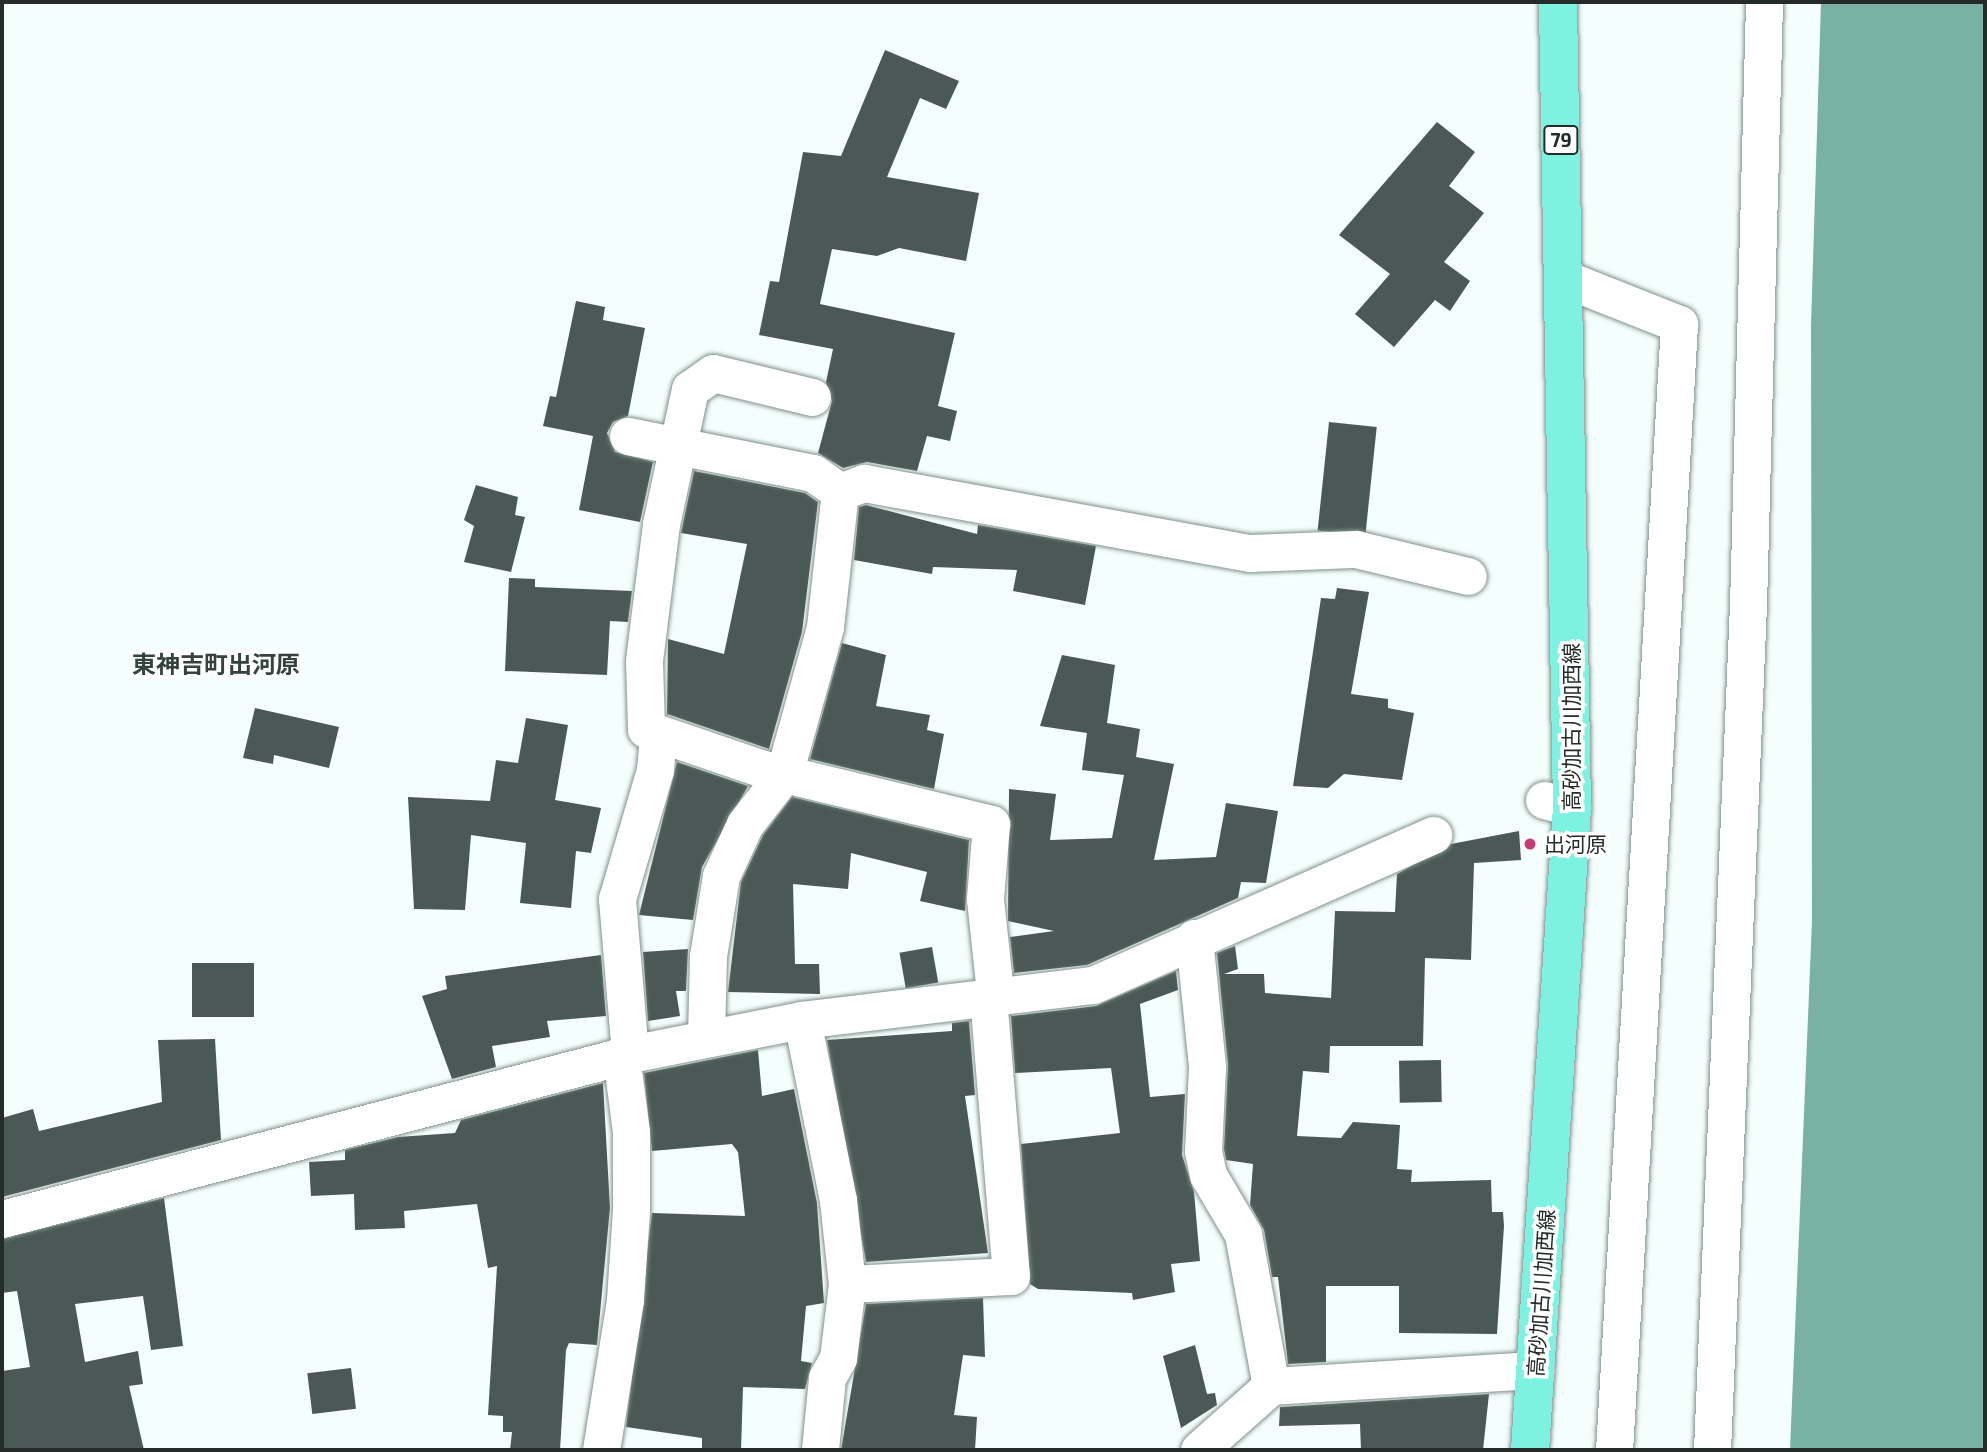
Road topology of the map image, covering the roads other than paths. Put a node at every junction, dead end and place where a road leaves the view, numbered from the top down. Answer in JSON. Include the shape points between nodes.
{"nodes":[{"id":1,"x":1558,"y":2,"type":"edge"},
{"id":2,"x":1764,"y":2,"type":"edge"},
{"id":3,"x":1563,"y":278,"type":"junction"},
{"id":4,"x":812,"y":397,"type":"dead end"},
{"id":5,"x":628,"y":436,"type":"dead end"},
{"id":6,"x":677,"y":448,"type":"junction"},
{"id":7,"x":840,"y":492,"type":"junction"},
{"id":8,"x":1468,"y":576,"type":"dead end"},
{"id":9,"x":658,"y":735,"type":"junction"},
{"id":10,"x":784,"y":774,"type":"junction"},
{"id":11,"x":1433,"y":835,"type":"dead end"},
{"id":12,"x":1194,"y":938,"type":"junction"},
{"id":13,"x":991,"y":993,"type":"junction"},
{"id":14,"x":802,"y":1020,"type":"junction"},
{"id":15,"x":706,"y":1037,"type":"junction"},
{"id":16,"x":625,"y":1054,"type":"junction"},
{"id":17,"x":2,"y":1219,"type":"edge"},
{"id":18,"x":847,"y":1284,"type":"junction"},
{"id":19,"x":1536,"y":1370,"type":"junction"},
{"id":20,"x":1270,"y":1386,"type":"junction"},
{"id":21,"x":601,"y":1450,"type":"edge"},
{"id":22,"x":820,"y":1450,"type":"edge"},
{"id":23,"x":1199,"y":1450,"type":"edge"},
{"id":24,"x":1530,"y":1450,"type":"edge"},
{"id":25,"x":1614,"y":1450,"type":"edge"},
{"id":26,"x":1712,"y":1450,"type":"edge"}],
"edges":[{"from":1,"to":3,"type":"main road","name":"高砂加古川加西線","number":"79"},
{"from":2,"to":26,"type":"street","via":[[1748,606]]},
{"from":3,"to":19,"type":"main road","name":"高砂加古川加西線","number":"79","via":[[1558,803]]},
{"from":3,"to":25,"type":"street","via":[[1679,324]]},
{"from":4,"to":6,"type":"street","via":[[713,373],[690,389]]},
{"from":5,"to":6,"type":"street"},
{"from":6,"to":7,"type":"street","via":[[813,473]]},
{"from":6,"to":9,"type":"street","via":[[645,661],[646,729]]},
{"from":7,"to":8,"type":"street","via":[[864,483],[1250,553],[1356,550]]},
{"from":7,"to":10,"type":"street","via":[[825,627]]},
{"from":9,"to":10,"type":"street"},
{"from":9,"to":16,"type":"street","via":[[655,770],[617,900]]},
{"from":10,"to":13,"type":"street","via":[[991,824],[985,899]]},
{"from":10,"to":15,"type":"street","via":[[745,824],[721,876],[708,956]]},
{"from":11,"to":12,"type":"street"},
{"from":12,"to":13,"type":"street","via":[[1093,985]]},
{"from":12,"to":20,"type":"street","via":[[1207,1067],[1203,1151],[1208,1175],[1243,1234]]},
{"from":13,"to":14,"type":"street"},
{"from":13,"to":18,"type":"street","via":[[1011,1276]]},
{"from":14,"to":15,"type":"street"},
{"from":14,"to":18,"type":"street","via":[[838,1199]]},
{"from":15,"to":16,"type":"street"},
{"from":16,"to":17,"type":"street"},
{"from":16,"to":21,"type":"street","via":[[631,1209],[625,1300]]},
{"from":18,"to":22,"type":"street","via":[[838,1358],[827,1378]]},
{"from":19,"to":20,"type":"street"},
{"from":19,"to":24,"type":"main road","name":"高砂加古川加西線","number":"79"},
{"from":20,"to":23,"type":"street"}]}
